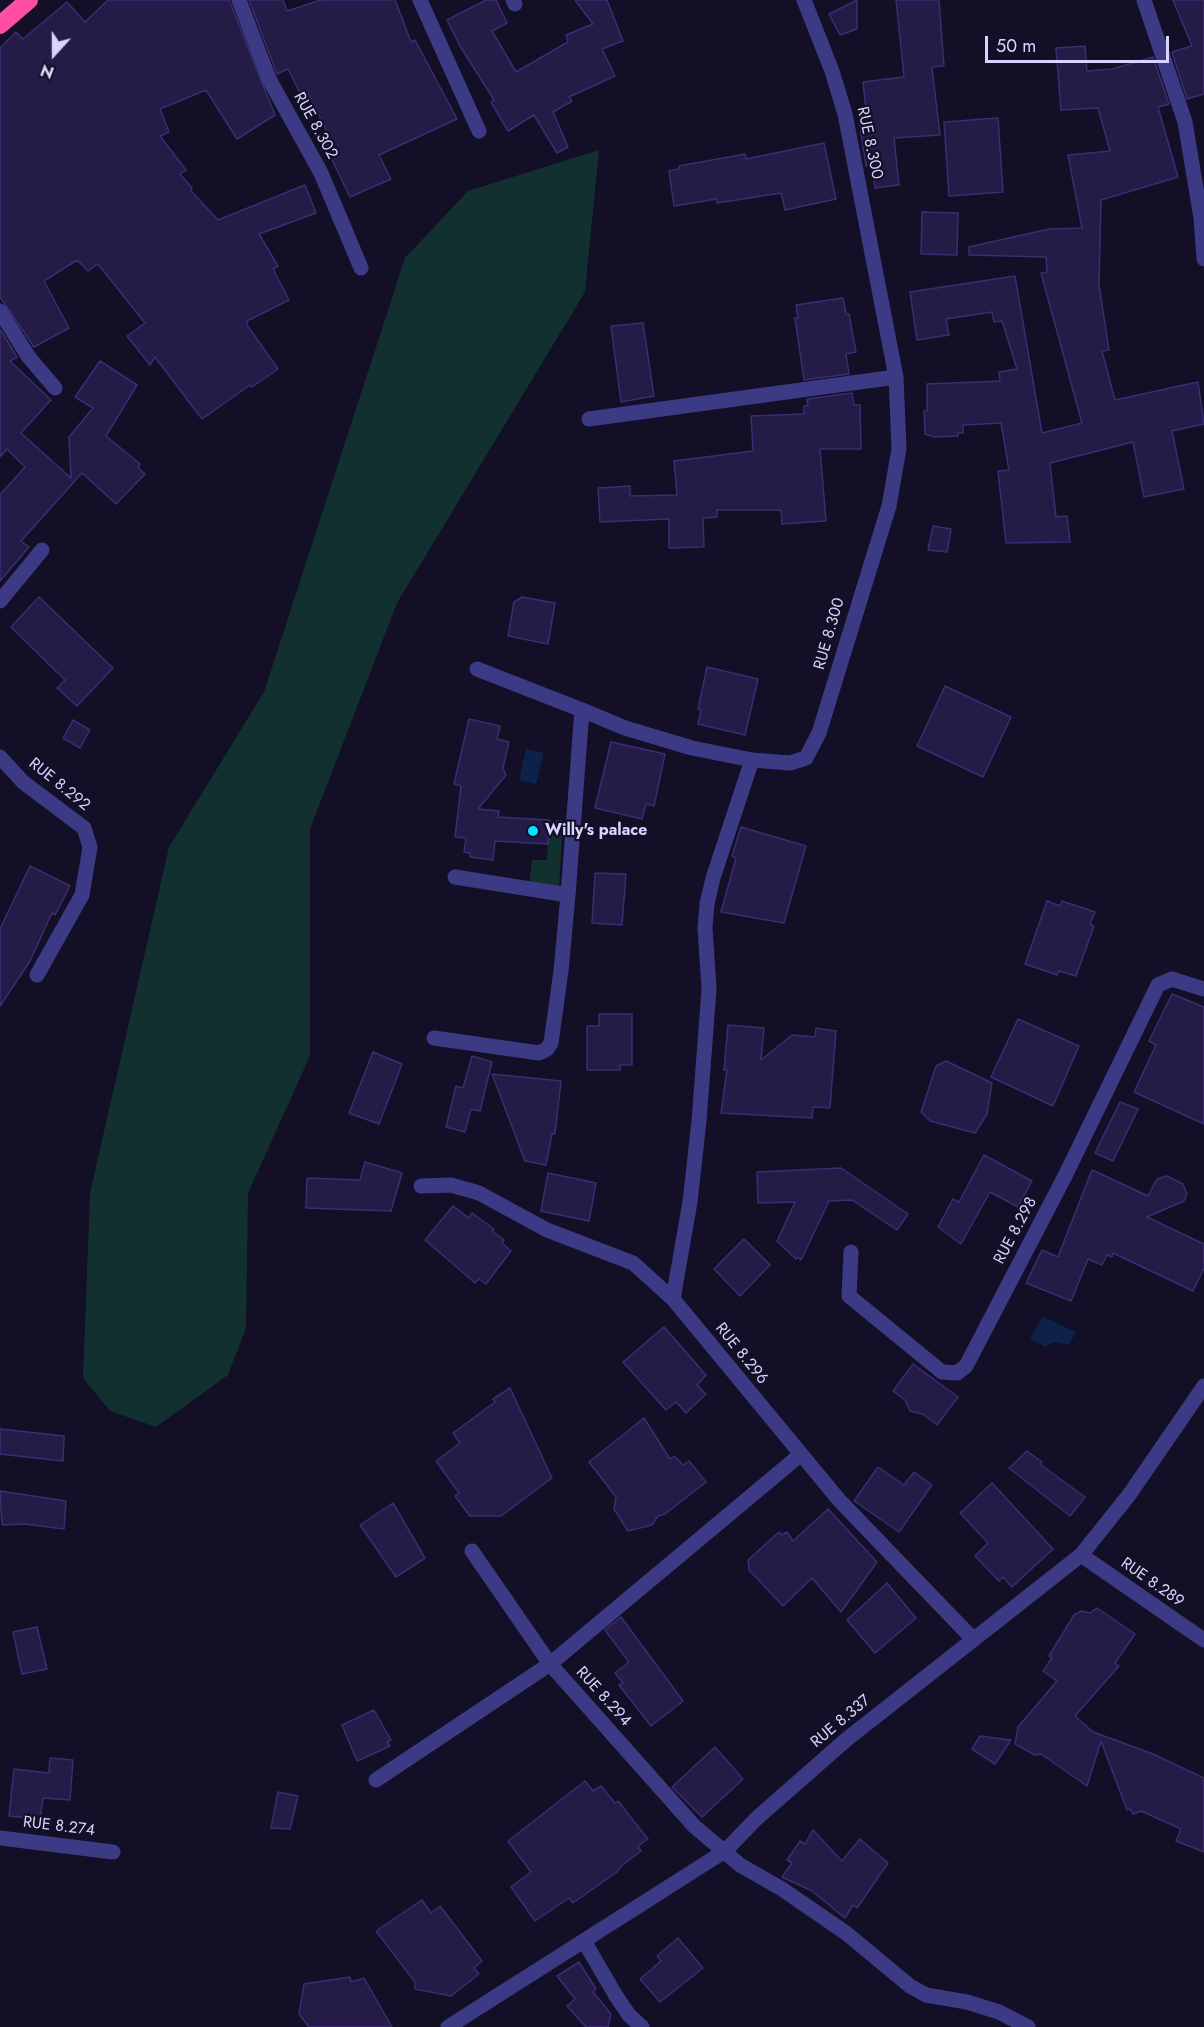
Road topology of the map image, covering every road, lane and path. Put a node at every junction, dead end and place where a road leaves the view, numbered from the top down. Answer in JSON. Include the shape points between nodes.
{"nodes":[{"id":1,"x":30,"y":0,"type":"edge"},
{"id":2,"x":239,"y":0,"type":"edge"},
{"id":3,"x":420,"y":0,"type":"edge"},
{"id":4,"x":804,"y":0,"type":"edge"},
{"id":5,"x":1144,"y":0,"type":"edge"},
{"id":6,"x":0,"y":25,"type":"edge"},
{"id":7,"x":479,"y":131,"type":"dead end"},
{"id":8,"x":1204,"y":259,"type":"edge"},
{"id":9,"x":361,"y":268,"type":"dead end"},
{"id":10,"x":0,"y":311,"type":"edge"},
{"id":11,"x":896,"y":378,"type":"junction"},
{"id":12,"x":55,"y":388,"type":"dead end"},
{"id":13,"x":589,"y":419,"type":"dead end"},
{"id":14,"x":42,"y":550,"type":"dead end"},
{"id":15,"x":0,"y":601,"type":"edge"},
{"id":16,"x":477,"y":669,"type":"dead end"},
{"id":17,"x":582,"y":710,"type":"junction"},
{"id":18,"x":0,"y":757,"type":"edge"},
{"id":19,"x":752,"y":760,"type":"junction"},
{"id":20,"x":455,"y":877,"type":"dead end"},
{"id":21,"x":568,"y":895,"type":"junction"},
{"id":22,"x":36,"y":975,"type":"dead end"},
{"id":23,"x":1204,"y":989,"type":"edge"},
{"id":24,"x":434,"y":1038,"type":"dead end"},
{"id":25,"x":421,"y":1186,"type":"dead end"},
{"id":26,"x":851,"y":1252,"type":"dead end"},
{"id":27,"x":672,"y":1299,"type":"junction"},
{"id":28,"x":1204,"y":1386,"type":"edge"},
{"id":29,"x":800,"y":1455,"type":"junction"},
{"id":30,"x":472,"y":1551,"type":"dead end"},
{"id":31,"x":1081,"y":1555,"type":"junction"},
{"id":32,"x":973,"y":1639,"type":"junction"},
{"id":33,"x":1204,"y":1640,"type":"edge"},
{"id":34,"x":550,"y":1664,"type":"junction"},
{"id":35,"x":376,"y":1780,"type":"dead end"},
{"id":36,"x":0,"y":1838,"type":"edge"},
{"id":37,"x":725,"y":1851,"type":"junction"},
{"id":38,"x":113,"y":1852,"type":"dead end"},
{"id":39,"x":584,"y":1941,"type":"junction"},
{"id":40,"x":625,"y":2021,"type":"edge"},
{"id":41,"x":448,"y":2027,"type":"edge"},
{"id":42,"x":642,"y":2027,"type":"edge"},
{"id":43,"x":1028,"y":2027,"type":"edge"}],
"edges":[{"from":1,"to":6,"type":"highway"},
{"from":2,"to":9,"type":"street","name":"RUE 8.302","via":[[269,79],[321,173]]},
{"from":3,"to":7,"type":"street"},
{"from":4,"to":11,"type":"street","name":"RUE 8.300","via":[[845,114]]},
{"from":5,"to":8,"type":"street","via":[[1185,122]]},
{"from":10,"to":12,"type":"street","via":[[28,356]]},
{"from":11,"to":13,"type":"street"},
{"from":11,"to":19,"type":"street","name":"RUE 8.300","via":[[899,449],[889,507],[819,733],[806,758],[790,764]]},
{"from":14,"to":15,"type":"street"},
{"from":16,"to":17,"type":"street","name":"RUE 8.300"},
{"from":17,"to":19,"type":"street","name":"RUE 8.300","via":[[692,748]]},
{"from":17,"to":21,"type":"street"},
{"from":18,"to":22,"type":"street","name":"RUE 8.292","via":[[23,782],[84,828],[90,847],[82,895]]},
{"from":19,"to":27,"type":"street","via":[[707,904],[709,989],[699,1120],[690,1202]]},
{"from":20,"to":21,"type":"street"},
{"from":21,"to":24,"type":"street","via":[[560,981],[547,1049],[538,1053]]},
{"from":23,"to":26,"type":"street","name":"RUE 8.298","via":[[1172,980],[1158,985],[1065,1176],[966,1366],[957,1373],[942,1372],[849,1296]]},
{"from":25,"to":27,"type":"street","name":"RUE 8.296","via":[[451,1185],[479,1193],[547,1230],[633,1263]]},
{"from":27,"to":29,"type":"street","name":"RUE 8.296"},
{"from":28,"to":31,"type":"street","name":"RUE 8.337","via":[[1129,1495]]},
{"from":29,"to":32,"type":"street","name":"RUE 8.296"},
{"from":29,"to":34,"type":"street"},
{"from":30,"to":34,"type":"street","name":"RUE 8.294"},
{"from":31,"to":32,"type":"street","name":"RUE 8.337"},
{"from":31,"to":33,"type":"street","name":"RUE 8.289"},
{"from":32,"to":37,"type":"street","name":"RUE 8.337","via":[[847,1739]]},
{"from":34,"to":35,"type":"street"},
{"from":34,"to":37,"type":"street","name":"RUE 8.294","via":[[694,1826]]},
{"from":36,"to":38,"type":"street","name":"RUE 8.274"},
{"from":37,"to":39,"type":"street","name":"RUE 8.337"},
{"from":37,"to":43,"type":"street","name":"RUE 8.294","via":[[740,1865],[846,1933],[910,1986],[926,1995],[999,2012]]},
{"from":39,"to":40,"type":"street"},
{"from":39,"to":41,"type":"street","name":"RUE 8.337"},
{"from":40,"to":42,"type":"street"}]}
